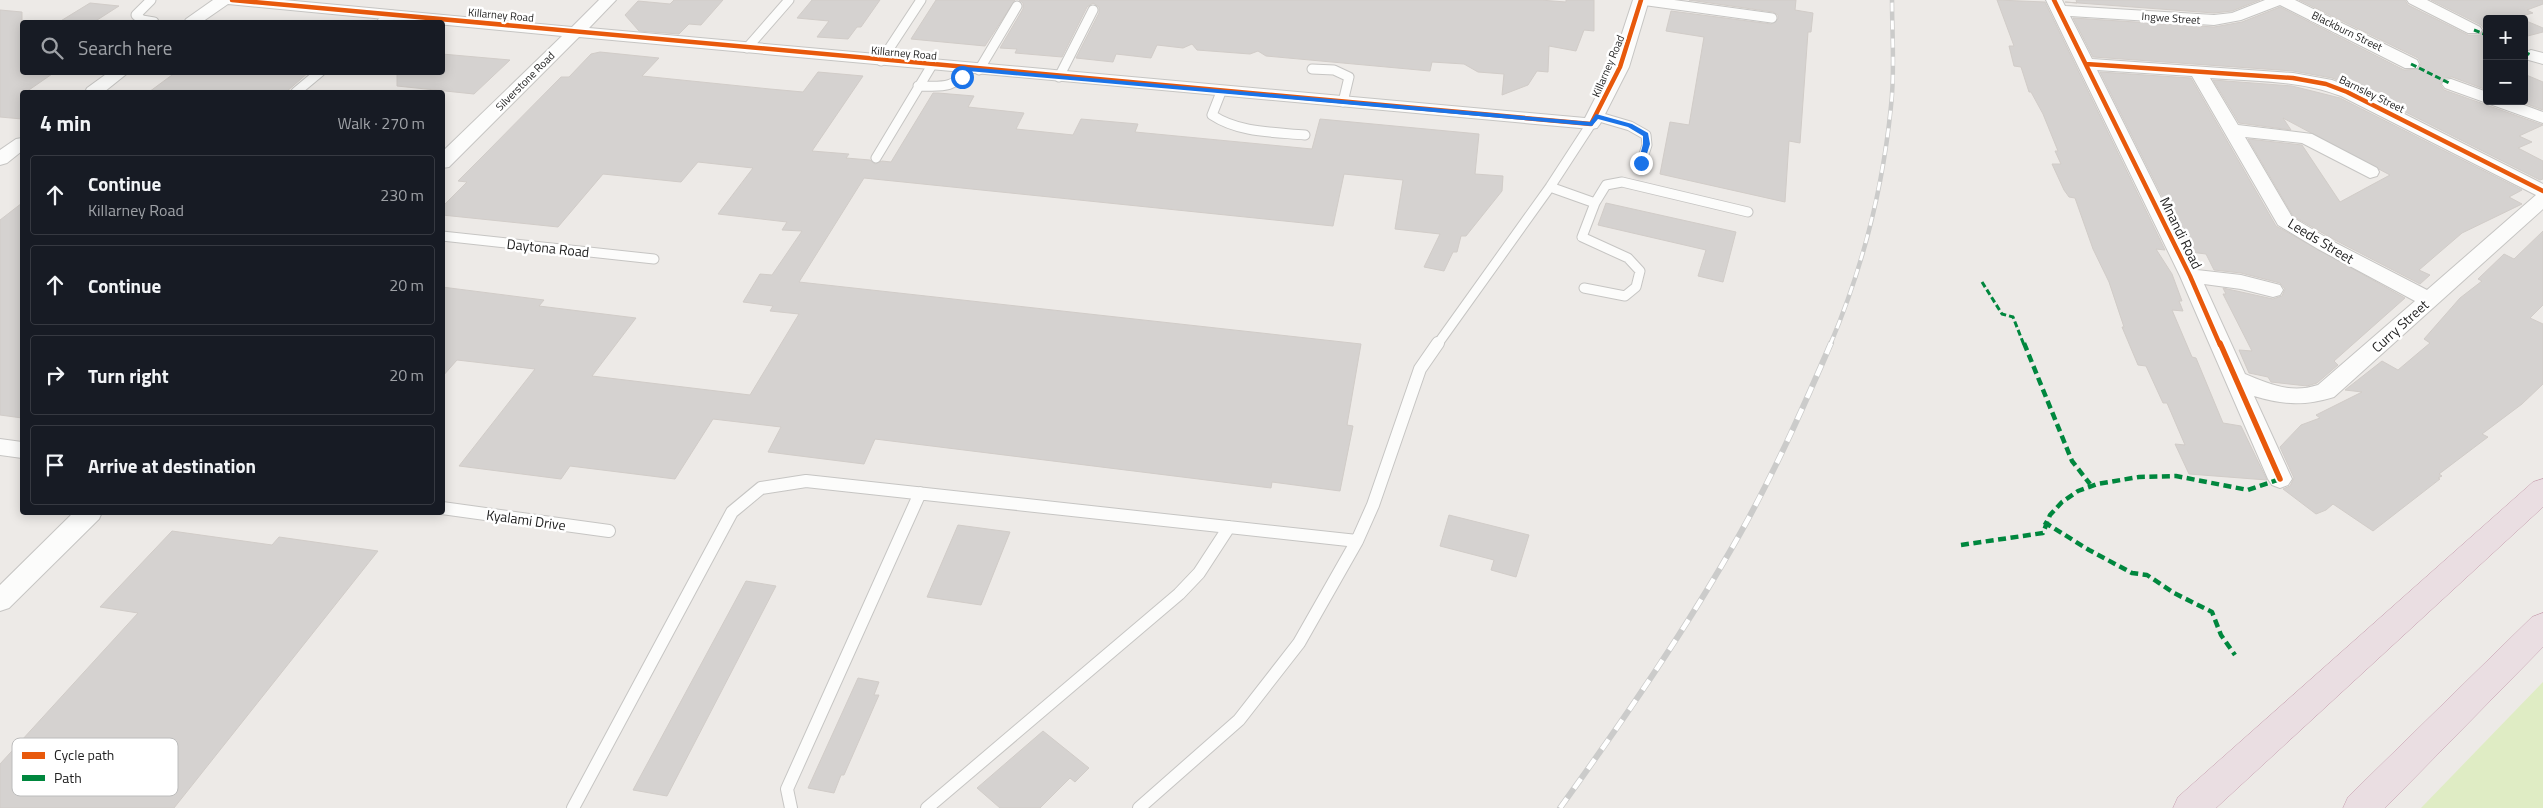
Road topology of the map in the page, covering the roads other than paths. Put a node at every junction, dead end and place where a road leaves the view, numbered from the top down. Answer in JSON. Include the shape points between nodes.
{"nodes":[{"id":1,"x":151,"y":0,"type":"edge"},
{"id":2,"x":223,"y":0,"type":"edge"},
{"id":3,"x":232,"y":0,"type":"edge"},
{"id":4,"x":608,"y":0,"type":"edge"},
{"id":5,"x":789,"y":0,"type":"edge"},
{"id":6,"x":921,"y":0,"type":"edge"},
{"id":7,"x":1641,"y":0,"type":"edge"},
{"id":8,"x":2281,"y":0,"type":"edge"},
{"id":9,"x":2415,"y":0,"type":"edge"},
{"id":10,"x":2056,"y":5,"type":"edge"},
{"id":11,"x":1017,"y":6,"type":"dead end"},
{"id":12,"x":1093,"y":10,"type":"dead end"},
{"id":13,"x":1772,"y":18,"type":"dead end"},
{"id":14,"x":387,"y":19,"type":"edge"},
{"id":15,"x":142,"y":20,"type":"edge"},
{"id":16,"x":195,"y":20,"type":"edge"},
{"id":17,"x":401,"y":20,"type":"edge"},
{"id":18,"x":445,"y":23,"type":"edge"},
{"id":19,"x":2474,"y":30,"type":"dead end"},
{"id":20,"x":574,"y":32,"type":"junction"},
{"id":21,"x":747,"y":48,"type":"junction"},
{"id":22,"x":880,"y":61,"type":"junction"},
{"id":23,"x":2086,"y":64,"type":"junction"},
{"id":24,"x":2411,"y":64,"type":"dead end"},
{"id":25,"x":932,"y":65,"type":"junction"},
{"id":26,"x":973,"y":69,"type":"junction"},
{"id":27,"x":1312,"y":69,"type":"dead end"},
{"id":28,"x":2198,"y":71,"type":"junction"},
{"id":29,"x":117,"y":75,"type":"edge"},
{"id":30,"x":316,"y":75,"type":"edge"},
{"id":31,"x":1059,"y":77,"type":"junction"},
{"id":32,"x":2451,"y":84,"type":"dead end"},
{"id":33,"x":918,"y":86,"type":"junction"},
{"id":34,"x":96,"y":90,"type":"edge"},
{"id":35,"x":298,"y":90,"type":"edge"},
{"id":36,"x":1221,"y":92,"type":"junction"},
{"id":37,"x":2483,"y":96,"type":"edge"},
{"id":38,"x":1344,"y":102,"type":"junction"},
{"id":39,"x":2507,"y":105,"type":"edge"},
{"id":40,"x":2543,"y":118,"type":"edge"},
{"id":41,"x":1594,"y":120,"type":"junction"},
{"id":42,"x":2232,"y":130,"type":"junction"},
{"id":43,"x":1305,"y":136,"type":"dead end"},
{"id":44,"x":20,"y":144,"type":"edge"},
{"id":45,"x":876,"y":158,"type":"dead end"},
{"id":46,"x":0,"y":159,"type":"edge"},
{"id":47,"x":445,"y":160,"type":"edge"},
{"id":48,"x":1641,"y":163,"type":"dead end"},
{"id":49,"x":2370,"y":172,"type":"dead end"},
{"id":50,"x":1550,"y":187,"type":"junction"},
{"id":51,"x":2543,"y":191,"type":"edge"},
{"id":52,"x":2543,"y":198,"type":"edge"},
{"id":53,"x":1595,"y":203,"type":"junction"},
{"id":54,"x":1748,"y":212,"type":"dead end"},
{"id":55,"x":445,"y":236,"type":"edge"},
{"id":56,"x":654,"y":259,"type":"dead end"},
{"id":57,"x":2190,"y":276,"type":"junction"},
{"id":58,"x":1584,"y":288,"type":"dead end"},
{"id":59,"x":2274,"y":290,"type":"dead end"},
{"id":60,"x":2430,"y":300,"type":"junction"},
{"id":61,"x":2238,"y":380,"type":"junction"},
{"id":62,"x":0,"y":447,"type":"edge"},
{"id":63,"x":20,"y":450,"type":"edge"},
{"id":64,"x":2280,"y":479,"type":"dead end"},
{"id":65,"x":2543,"y":490,"type":"edge"},
{"id":66,"x":920,"y":493,"type":"junction"},
{"id":67,"x":445,"y":508,"type":"edge"},
{"id":68,"x":87,"y":515,"type":"edge"},
{"id":69,"x":1229,"y":527,"type":"junction"},
{"id":70,"x":608,"y":531,"type":"dead end"},
{"id":71,"x":1357,"y":541,"type":"junction"},
{"id":72,"x":0,"y":600,"type":"edge"},
{"id":73,"x":2543,"y":626,"type":"edge"},
{"id":74,"x":573,"y":808,"type":"edge"},
{"id":75,"x":791,"y":808,"type":"edge"},
{"id":76,"x":927,"y":808,"type":"edge"},
{"id":77,"x":1139,"y":808,"type":"edge"},
{"id":78,"x":2191,"y":808,"type":"edge"},
{"id":79,"x":2361,"y":808,"type":"edge"}],
"edges":[{"from":1,"to":15,"type":"lane","via":[[135,13]]},
{"from":2,"to":16,"type":"street"},
{"from":3,"to":14,"type":"street","name":"Killarney Road"},
{"from":4,"to":20,"type":"street","name":"Silverstone Road"},
{"from":5,"to":21,"type":"lane"},
{"from":6,"to":22,"type":"lane"},
{"from":7,"to":13,"type":"lane"},
{"from":7,"to":41,"type":"street","name":"Killarney Road","via":[[1620,68]]},
{"from":8,"to":10,"type":"street","name":"Ingwe Street","via":[[2235,17],[2214,20]]},
{"from":8,"to":24,"type":"street","name":"Blackburn Street"},
{"from":9,"to":19,"type":"street"},
{"from":10,"to":23,"type":"street","name":"Mnandi Road"},
{"from":11,"to":26,"type":"lane"},
{"from":12,"to":31,"type":"lane"},
{"from":14,"to":17,"type":"street","name":"Killarney Road"},
{"from":18,"to":20,"type":"street","name":"Killarney Road"},
{"from":20,"to":21,"type":"street","name":"Killarney Road"},
{"from":20,"to":47,"type":"street","name":"Silverstone Road"},
{"from":21,"to":22,"type":"street","name":"Killarney Road"},
{"from":22,"to":25,"type":"street","name":"Killarney Road"},
{"from":23,"to":28,"type":"street","name":"Barnsley Street"},
{"from":23,"to":57,"type":"street","name":"Mnandi Road"},
{"from":25,"to":26,"type":"street","name":"Killarney Road"},
{"from":25,"to":33,"type":"lane"},
{"from":26,"to":31,"type":"street","name":"Killarney Road"},
{"from":26,"to":33,"type":"lane","via":[[952,86]]},
{"from":27,"to":38,"type":"lane","via":[[1334,70],[1349,77]]},
{"from":28,"to":42,"type":"street","name":"Leeds Street"},
{"from":28,"to":51,"type":"street","name":"Barnsley Street","via":[[2293,78],[2326,84]]},
{"from":29,"to":34,"type":"street"},
{"from":30,"to":35,"type":"lane"},
{"from":31,"to":36,"type":"street","name":"Killarney Road"},
{"from":32,"to":37,"type":"street"},
{"from":33,"to":45,"type":"lane"},
{"from":36,"to":38,"type":"street","name":"Killarney Road"},
{"from":36,"to":43,"type":"lane","via":[[1212,115],[1224,123]]},
{"from":38,"to":41,"type":"street","name":"Killarney Road"},
{"from":39,"to":40,"type":"street"},
{"from":41,"to":48,"type":"lane","via":[[1630,126],[1646,135],[1647,144]]},
{"from":41,"to":50,"type":"lane"},
{"from":42,"to":49,"type":"street","via":[[2306,138]]},
{"from":42,"to":60,"type":"street","name":"Leeds Street","via":[[2285,221]]},
{"from":44,"to":46,"type":"street"},
{"from":50,"to":53,"type":"lane"},
{"from":50,"to":71,"type":"lane","via":[[1420,369]]},
{"from":52,"to":60,"type":"street","name":"Curry Street"},
{"from":53,"to":54,"type":"lane","via":[[1606,185],[1622,182]]},
{"from":53,"to":58,"type":"lane","via":[[1582,237],[1632,259],[1640,275],[1636,289],[1625,296]]},
{"from":55,"to":56,"type":"lane","name":"Daytona Road"},
{"from":57,"to":59,"type":"street"},
{"from":57,"to":61,"type":"street","name":"Mnandi Road"},
{"from":60,"to":61,"type":"street","name":"Curry Street","via":[[2348,374],[2312,397],[2280,396]]},
{"from":61,"to":64,"type":"street","name":"Mnandi Road"},
{"from":62,"to":63,"type":"street"},
{"from":65,"to":78,"type":"highway"},
{"from":66,"to":69,"type":"lane"},
{"from":66,"to":74,"type":"lane","via":[[806,481],[761,488],[748,497],[732,512]]},
{"from":66,"to":75,"type":"lane","via":[[787,789]]},
{"from":67,"to":70,"type":"lane","name":"Kyalami Drive"},
{"from":68,"to":72,"type":"street"},
{"from":69,"to":71,"type":"lane"},
{"from":69,"to":76,"type":"lane","via":[[1205,565],[1179,594]]},
{"from":71,"to":77,"type":"lane","via":[[1299,643],[1270,683],[1239,720]]},
{"from":73,"to":79,"type":"highway"}]}
